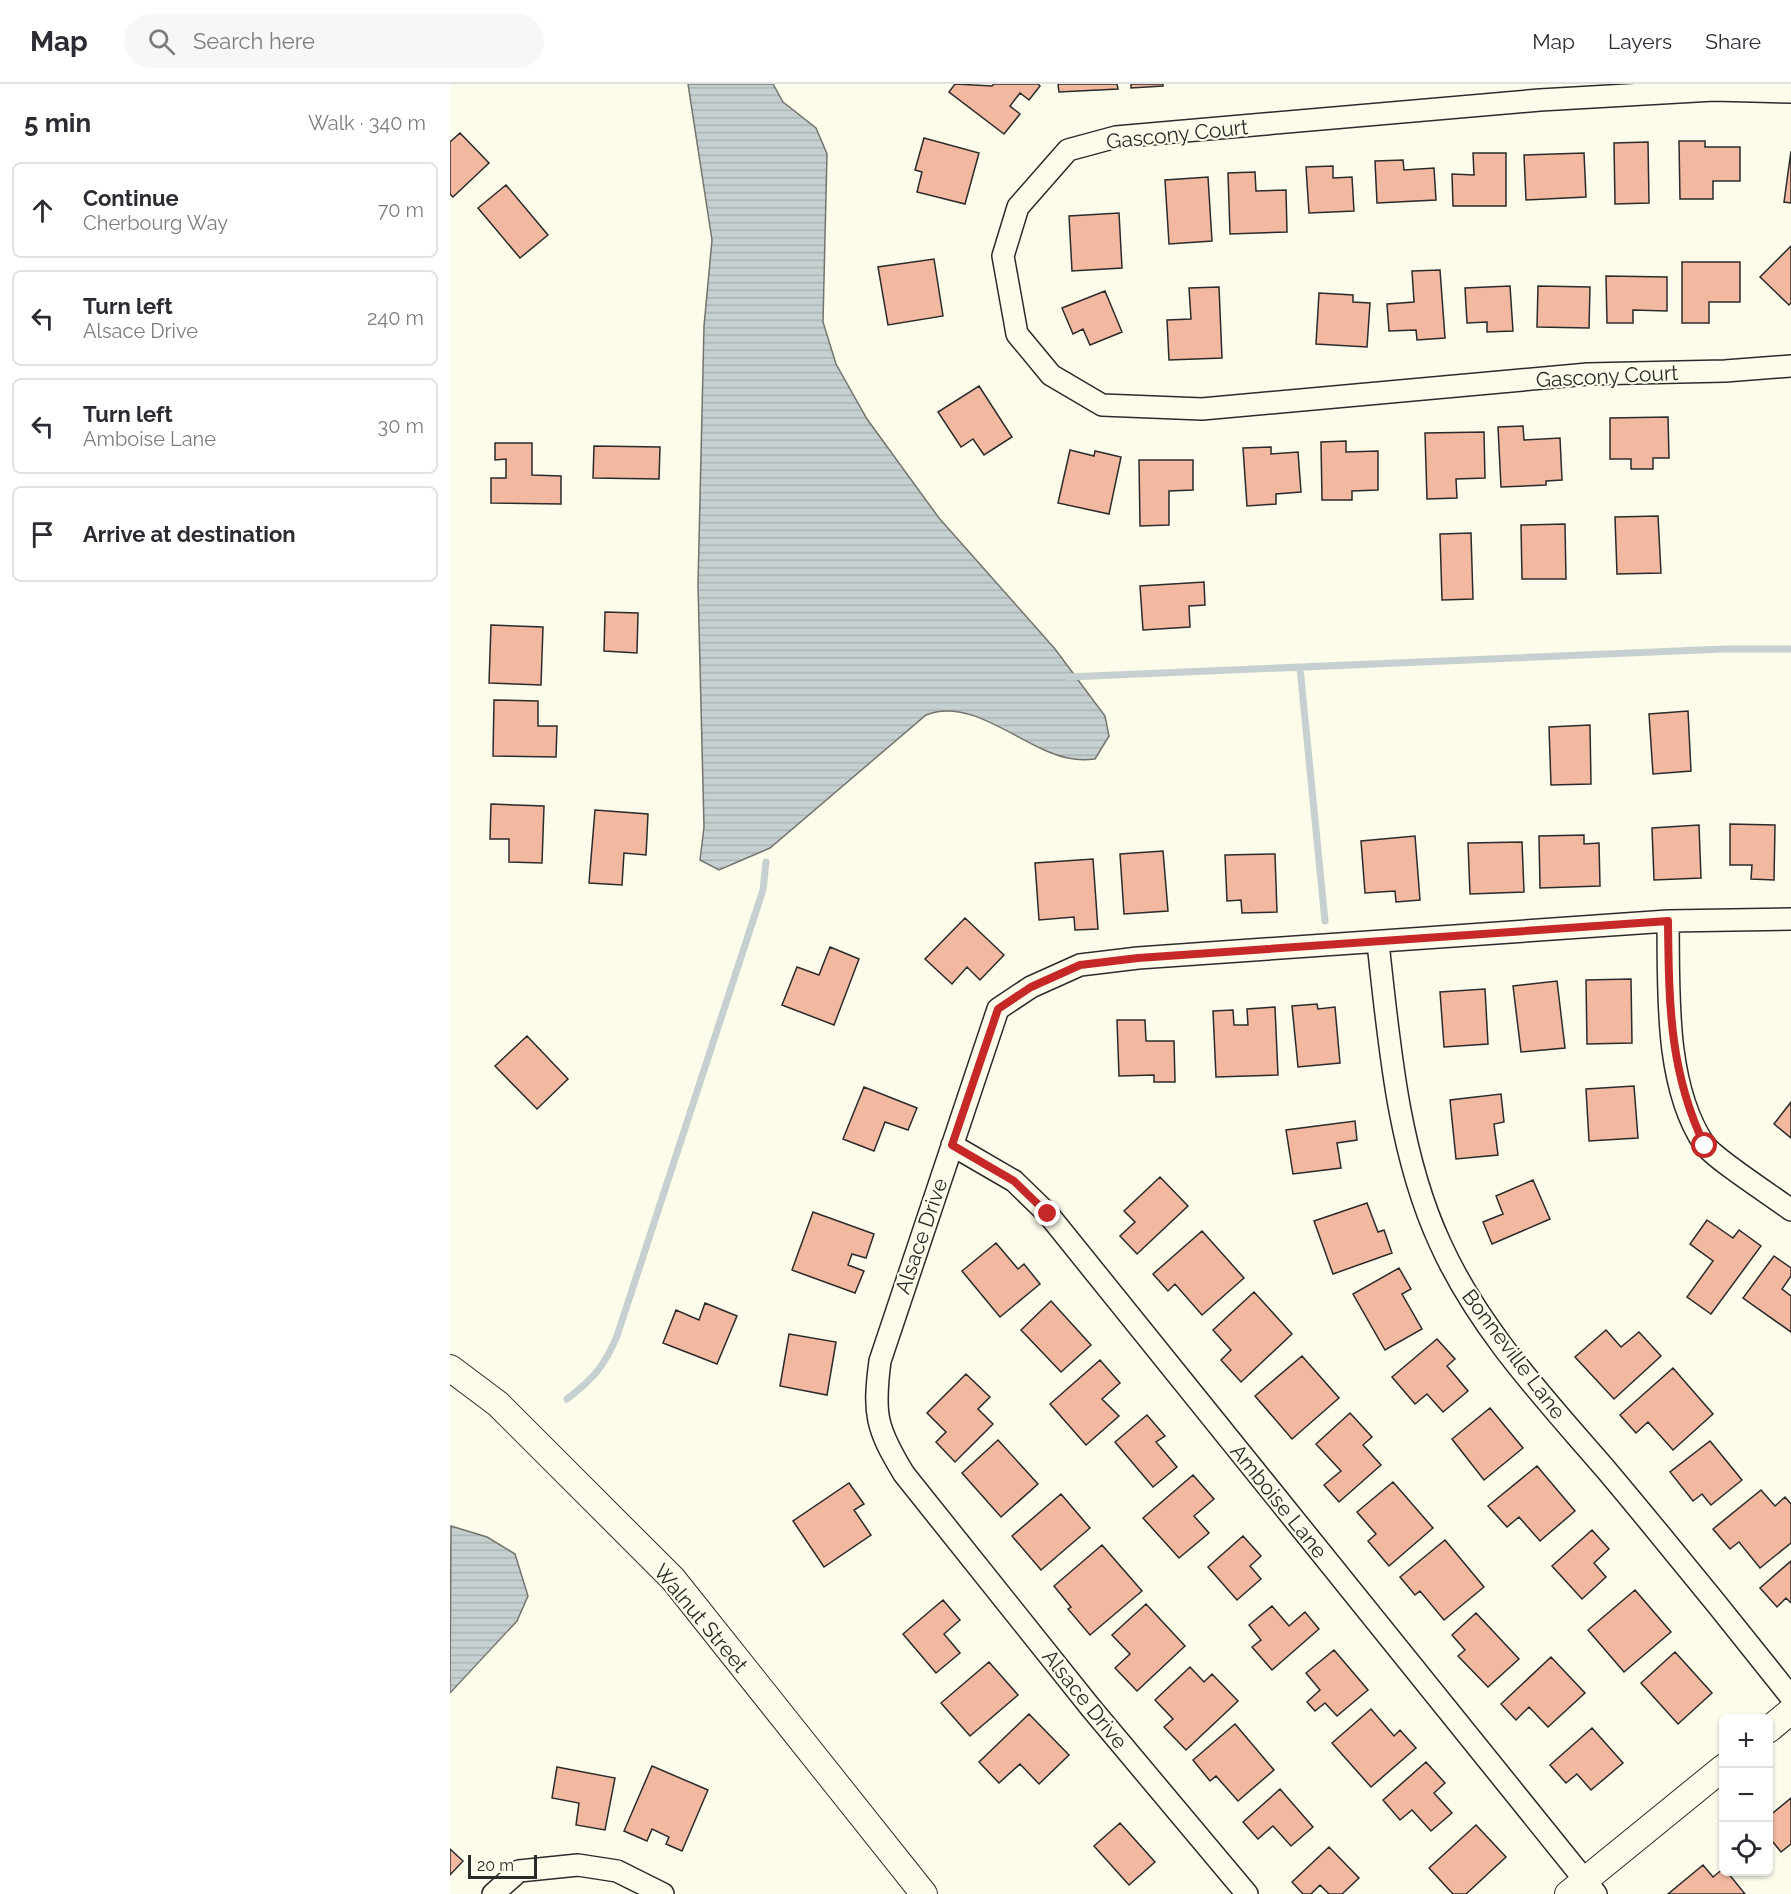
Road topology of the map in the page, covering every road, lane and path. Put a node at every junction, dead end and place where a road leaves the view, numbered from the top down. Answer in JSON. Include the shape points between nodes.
{"nodes":[{"id":1,"x":1791,"y":92,"type":"edge"},
{"id":2,"x":1791,"y":366,"type":"edge"},
{"id":3,"x":1791,"y":919,"type":"edge"},
{"id":4,"x":1668,"y":921,"type":"junction"},
{"id":5,"x":1378,"y":943,"type":"junction"},
{"id":6,"x":952,"y":1145,"type":"junction"},
{"id":7,"x":1791,"y":1210,"type":"edge"},
{"id":8,"x":450,"y":1368,"type":"edge"},
{"id":9,"x":1791,"y":1697,"type":"edge"},
{"id":10,"x":1791,"y":1712,"type":"edge"},
{"id":11,"x":1773,"y":1726,"type":"edge"},
{"id":12,"x":1723,"y":1768,"type":"edge"},
{"id":13,"x":1583,"y":1889,"type":"edge"},
{"id":14,"x":493,"y":1894,"type":"edge"},
{"id":15,"x":663,"y":1894,"type":"edge"},
{"id":16,"x":924,"y":1894,"type":"edge"},
{"id":17,"x":1247,"y":1894,"type":"edge"}],
"edges":[{"from":1,"to":2,"type":"street","name":"Gascony Court","via":[[1714,90],[1540,100],[1116,137],[1068,150],[1018,207],[1003,256],[1017,334],[1051,375],[1101,405],[1200,409],[1588,374]]},
{"from":3,"to":4,"type":"street","name":"Alsace Drive"},
{"from":4,"to":5,"type":"street","name":"Alsace Drive"},
{"from":4,"to":7,"type":"street","via":[[1669,1012],[1679,1079],[1689,1114],[1705,1146]]},
{"from":5,"to":6,"type":"street","name":"Alsace Drive","via":[[1080,965],[1031,987],[998,1009]]},
{"from":5,"to":9,"type":"street","name":"Bonneville Lane","via":[[1409,1160],[1439,1243],[1474,1306],[1534,1384]]},
{"from":6,"to":13,"type":"street","name":"Amboise Lane","via":[[1014,1181],[1048,1214]]},
{"from":6,"to":17,"type":"street","name":"Alsace Drive","via":[[880,1361],[875,1398],[883,1439],[912,1483],[1091,1708]]},
{"from":8,"to":16,"type":"street","name":"Walnut Street","via":[[498,1404],[673,1579]]},
{"from":10,"to":11,"type":"street"},
{"from":12,"to":13,"type":"street"},
{"from":14,"to":15,"type":"street","via":[[519,1871],[578,1865],[617,1871]]}]}
